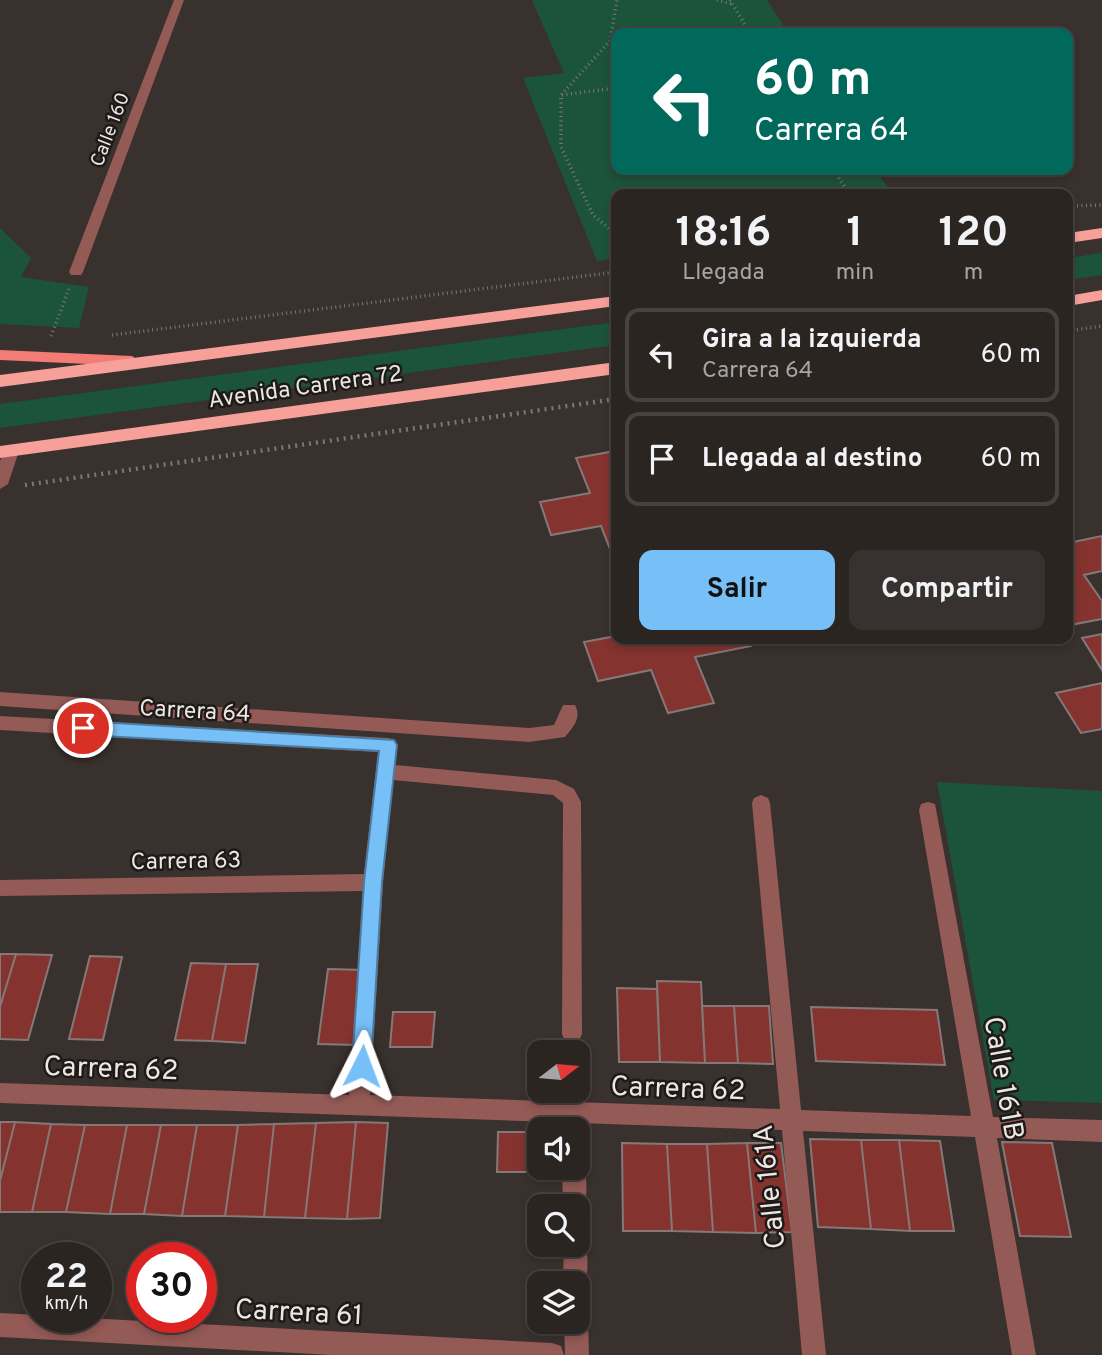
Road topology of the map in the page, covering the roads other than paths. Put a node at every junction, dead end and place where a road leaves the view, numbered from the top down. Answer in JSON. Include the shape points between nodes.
{"nodes":[{"id":1,"x":179,"y":0,"type":"edge"},
{"id":2,"x":1102,"y":233,"type":"edge"},
{"id":3,"x":1073,"y":237,"type":"edge"},
{"id":4,"x":76,"y":272,"type":"road end"},
{"id":5,"x":1102,"y":295,"type":"edge"},
{"id":6,"x":1073,"y":299,"type":"edge"},
{"id":7,"x":611,"y":302,"type":"edge"},
{"id":8,"x":0,"y":355,"type":"edge"},
{"id":9,"x":153,"y":362,"type":"junction"},
{"id":10,"x":611,"y":369,"type":"edge"},
{"id":11,"x":0,"y":382,"type":"edge"},
{"id":12,"x":6,"y":451,"type":"edge"},
{"id":13,"x":7,"y":485,"type":"edge"},
{"id":14,"x":0,"y":699,"type":"edge"},
{"id":15,"x":569,"y":710,"type":"dead end"},
{"id":16,"x":0,"y":723,"type":"edge"},
{"id":17,"x":385,"y":772,"type":"junction"},
{"id":18,"x":761,"y":803,"type":"dead end"},
{"id":19,"x":928,"y":810,"type":"dead end"},
{"id":20,"x":373,"y":882,"type":"junction"},
{"id":21,"x":0,"y":888,"type":"edge"},
{"id":22,"x":572,"y":1034,"type":"dead end"},
{"id":23,"x":0,"y":1093,"type":"edge"},
{"id":24,"x":359,"y":1105,"type":"junction"},
{"id":25,"x":527,"y":1118,"type":"edge"},
{"id":26,"x":791,"y":1120,"type":"junction"},
{"id":27,"x":590,"y":1121,"type":"edge"},
{"id":28,"x":984,"y":1127,"type":"junction"},
{"id":29,"x":1102,"y":1131,"type":"edge"},
{"id":30,"x":0,"y":1325,"type":"edge"},
{"id":31,"x":576,"y":1334,"type":"edge"},
{"id":32,"x":552,"y":1355,"type":"edge"},
{"id":33,"x":577,"y":1355,"type":"edge"},
{"id":34,"x":814,"y":1355,"type":"edge"},
{"id":35,"x":1024,"y":1355,"type":"edge"}],
"edges":[{"from":1,"to":4,"type":"street","name":"Calle 160"},
{"from":2,"to":3,"type":"highway"},
{"from":5,"to":6,"type":"highway"},
{"from":7,"to":9,"type":"highway","name":"Avenida Carrera 72"},
{"from":8,"to":9,"type":"main road"},
{"from":9,"to":11,"type":"highway","name":"Avenida Carrera 72"},
{"from":10,"to":12,"type":"highway","name":"Avenida Carrera 72"},
{"from":12,"to":13,"type":"street"},
{"from":14,"to":15,"type":"street","via":[[529,735],[559,732]]},
{"from":16,"to":17,"type":"street","name":"Carrera 64","via":[[388,745]]},
{"from":17,"to":20,"type":"street"},
{"from":17,"to":22,"type":"street","via":[[556,788],[567,794],[572,802]]},
{"from":18,"to":26,"type":"street","name":"Calle 161A"},
{"from":19,"to":28,"type":"street","name":"Calle 161B"},
{"from":20,"to":21,"type":"street","name":"Carrera 63"},
{"from":20,"to":24,"type":"street"},
{"from":23,"to":24,"type":"street","name":"Carrera 62"},
{"from":24,"to":25,"type":"street","name":"Carrera 62"},
{"from":26,"to":27,"type":"street","name":"Carrera 62"},
{"from":26,"to":28,"type":"street","name":"Carrera 62"},
{"from":26,"to":34,"type":"street","name":"Calle 161A"},
{"from":28,"to":29,"type":"street","name":"Carrera 62"},
{"from":28,"to":35,"type":"street","name":"Calle 161B"},
{"from":30,"to":32,"type":"street","name":"Carrera 61"},
{"from":31,"to":33,"type":"street"}]}
